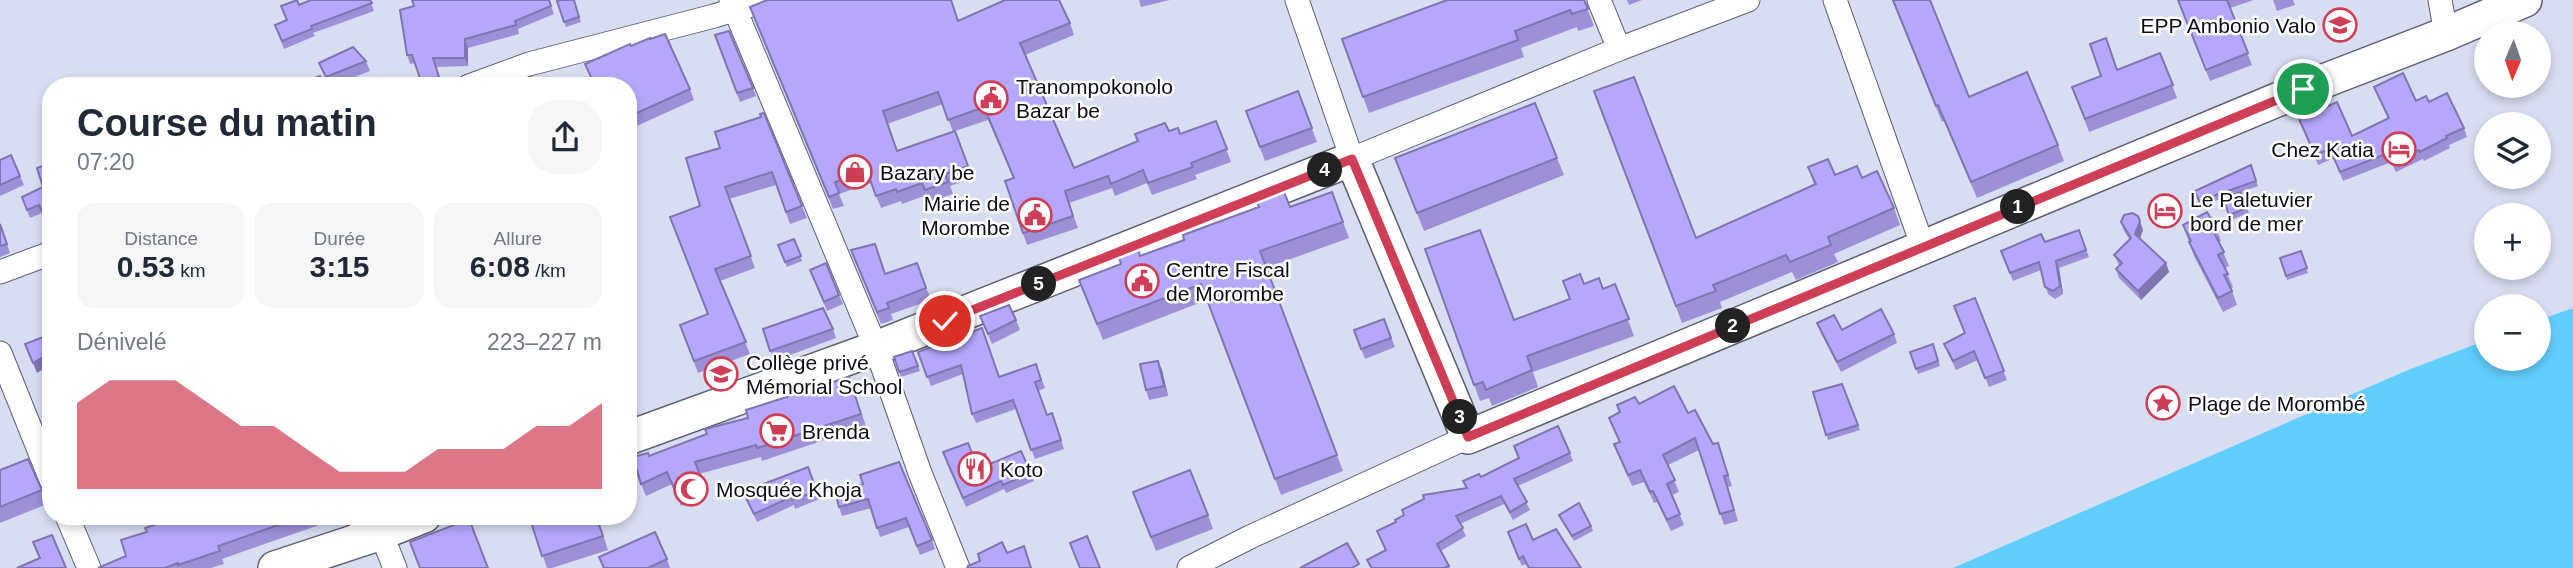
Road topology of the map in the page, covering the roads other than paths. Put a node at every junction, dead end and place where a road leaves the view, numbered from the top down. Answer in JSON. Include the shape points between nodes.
{"nodes":[{"id":1,"x":768,"y":0,"type":"edge"},
{"id":2,"x":1297,"y":0,"type":"edge"},
{"id":3,"x":1599,"y":0,"type":"edge"},
{"id":4,"x":1748,"y":0,"type":"edge"},
{"id":5,"x":1835,"y":0,"type":"edge"},
{"id":6,"x":2440,"y":0,"type":"edge"},
{"id":7,"x":2525,"y":0,"type":"edge"},
{"id":8,"x":732,"y":6,"type":"edge"},
{"id":9,"x":2446,"y":34,"type":"junction"},
{"id":10,"x":1619,"y":49,"type":"junction"},
{"id":11,"x":494,"y":77,"type":"edge"},
{"id":12,"x":1352,"y":159,"type":"junction"},
{"id":13,"x":1923,"y":247,"type":"junction"},
{"id":14,"x":42,"y":256,"type":"edge"},
{"id":15,"x":0,"y":272,"type":"edge"},
{"id":16,"x":876,"y":348,"type":"junction"},
{"id":17,"x":0,"y":353,"type":"edge"},
{"id":18,"x":637,"y":435,"type":"edge"},
{"id":19,"x":1468,"y":437,"type":"junction"},
{"id":20,"x":42,"y":458,"type":"edge"},
{"id":21,"x":70,"y":525,"type":"edge"},
{"id":22,"x":369,"y":529,"type":"edge"},
{"id":23,"x":89,"y":568,"type":"edge"},
{"id":24,"x":275,"y":568,"type":"edge"},
{"id":25,"x":395,"y":568,"type":"edge"},
{"id":26,"x":958,"y":568,"type":"edge"},
{"id":27,"x":1189,"y":568,"type":"edge"}],
"edges":[{"from":1,"to":8,"type":"street"},
{"from":2,"to":12,"type":"street"},
{"from":3,"to":10,"type":"street"},
{"from":4,"to":10,"type":"street"},
{"from":5,"to":13,"type":"street"},
{"from":6,"to":9,"type":"street"},
{"from":7,"to":9,"type":"street"},
{"from":8,"to":11,"type":"street"},
{"from":8,"to":16,"type":"street"},
{"from":9,"to":13,"type":"street"},
{"from":10,"to":12,"type":"street"},
{"from":12,"to":16,"type":"street"},
{"from":12,"to":19,"type":"street"},
{"from":13,"to":19,"type":"street"},
{"from":14,"to":15,"type":"street"},
{"from":16,"to":18,"type":"street"},
{"from":16,"to":26,"type":"street"},
{"from":17,"to":20,"type":"street"},
{"from":19,"to":27,"type":"street"},
{"from":21,"to":23,"type":"street"},
{"from":22,"to":24,"type":"street"},
{"from":22,"to":25,"type":"street"}]}
